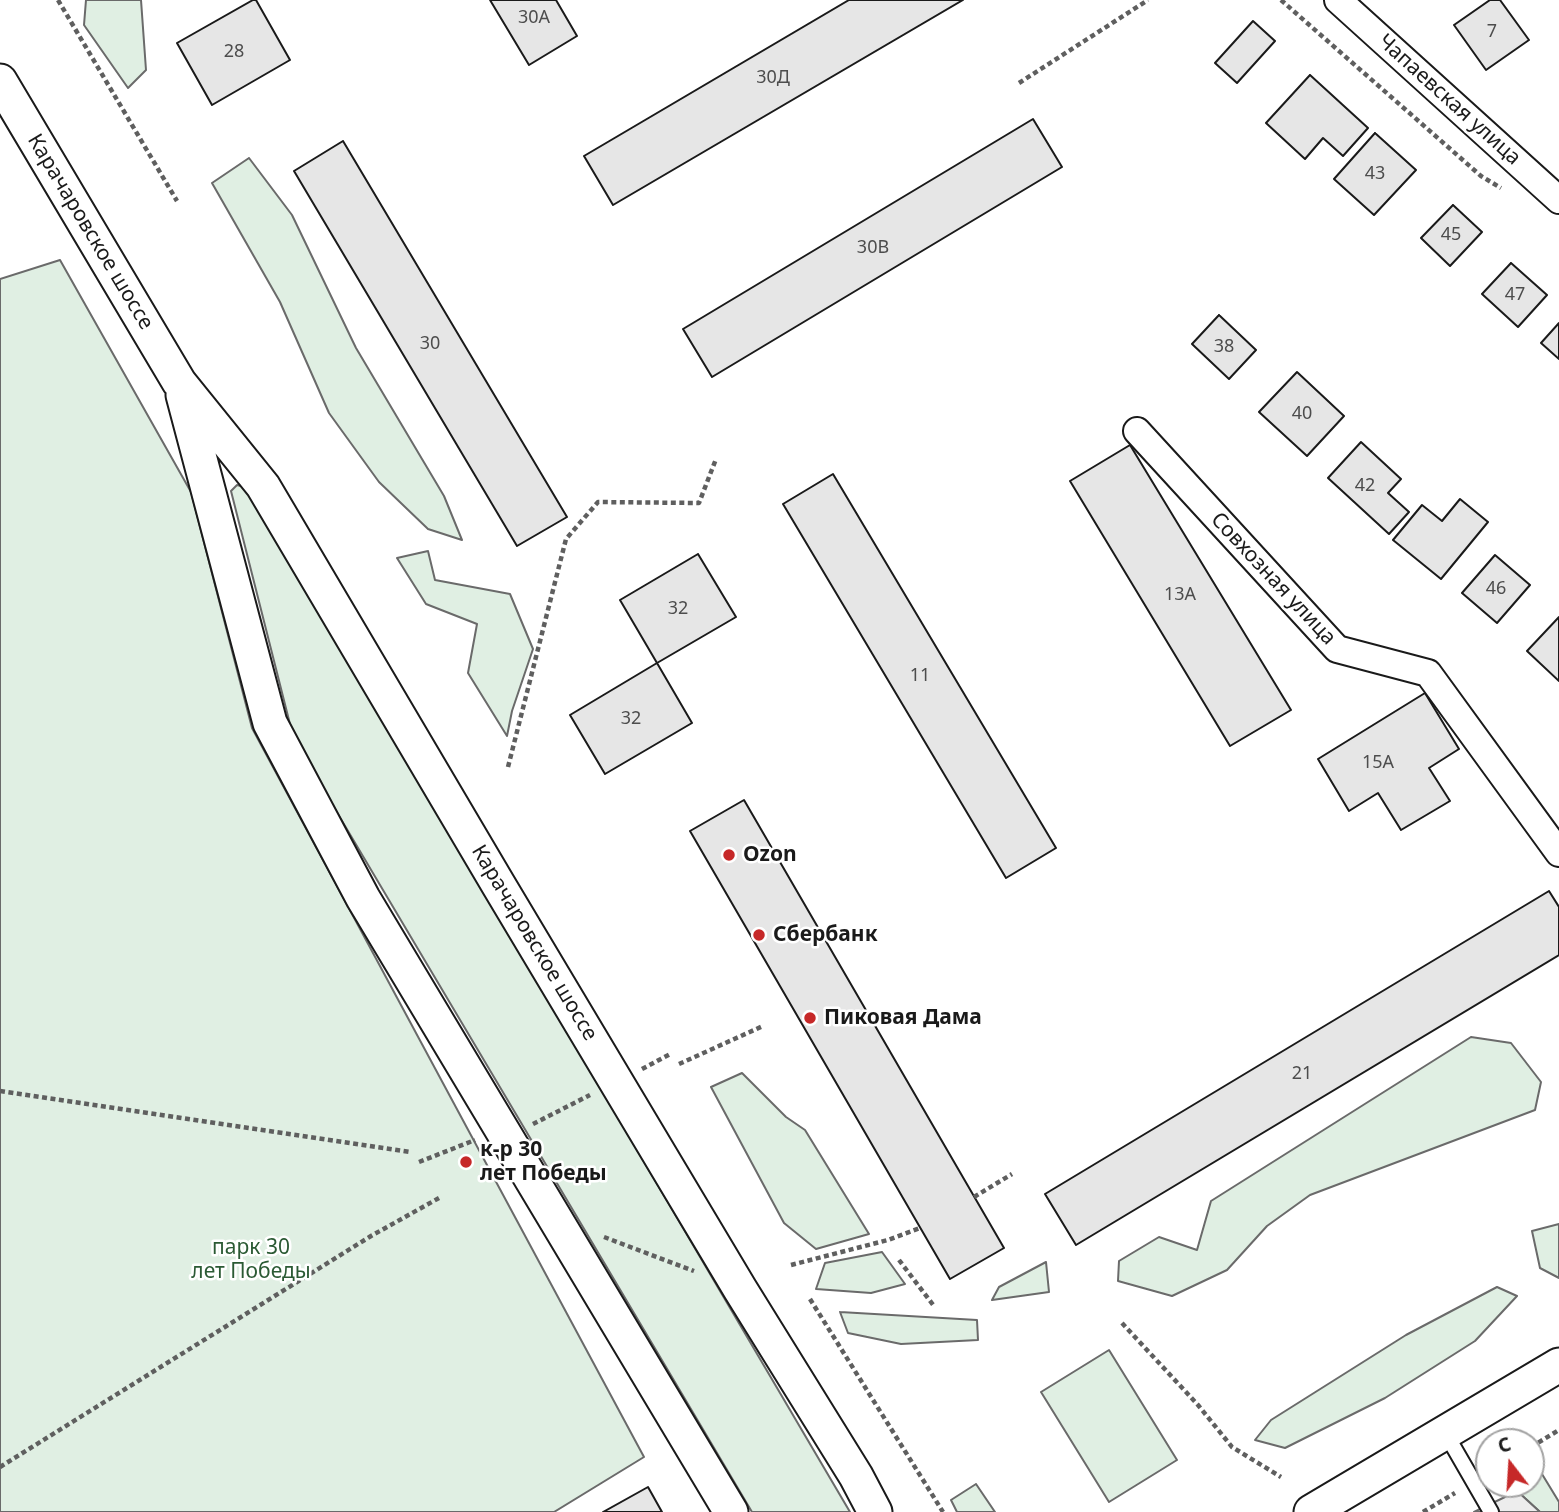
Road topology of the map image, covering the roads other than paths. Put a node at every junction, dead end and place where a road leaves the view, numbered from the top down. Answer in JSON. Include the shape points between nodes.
{"nodes":[{"id":1,"x":1338,"y":0,"type":"edge"},
{"id":2,"x":0,"y":81,"type":"edge"},
{"id":3,"x":1559,"y":200,"type":"edge"},
{"id":4,"x":179,"y":382,"type":"junction"},
{"id":5,"x":1137,"y":431,"type":"dead end"},
{"id":6,"x":1559,"y":853,"type":"edge"},
{"id":7,"x":1559,"y":1365,"type":"edge"},
{"id":8,"x":1446,"y":1434,"type":"junction"},
{"id":9,"x":731,"y":1512,"type":"edge"},
{"id":10,"x":875,"y":1512,"type":"edge"},
{"id":11,"x":1311,"y":1512,"type":"edge"},
{"id":12,"x":1491,"y":1512,"type":"edge"}],
"edges":[{"from":1,"to":3,"type":"street","name":"Чапаевская улица"},
{"from":2,"to":4,"type":"street","name":"Карачаровское шоссе"},
{"from":4,"to":9,"type":"street","name":"Карачаровское шоссе","via":[[270,723],[363,898]]},
{"from":4,"to":10,"type":"street","name":"Карачаровское шоссе","via":[[263,486]]},
{"from":5,"to":6,"type":"street","name":"Совхозная улица","via":[[1337,649],[1428,673]]},
{"from":7,"to":8,"type":"street"},
{"from":8,"to":11,"type":"street"},
{"from":8,"to":12,"type":"lane"}]}
